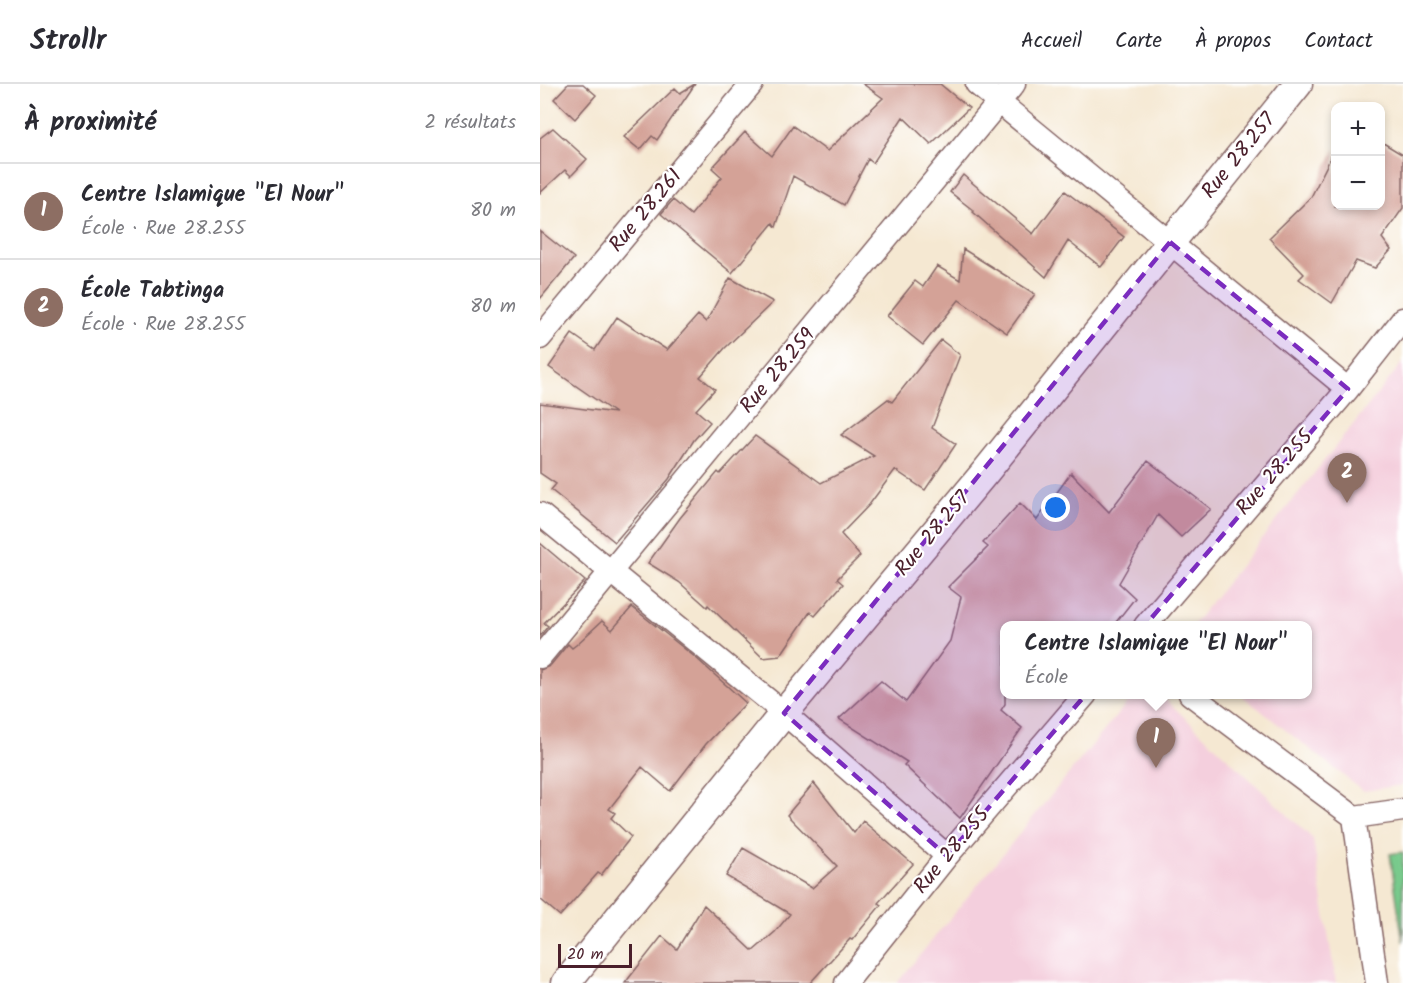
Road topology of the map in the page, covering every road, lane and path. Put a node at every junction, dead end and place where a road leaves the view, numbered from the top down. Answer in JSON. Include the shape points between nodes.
{"nodes":[{"id":1,"x":752,"y":84,"type":"edge"},
{"id":2,"x":977,"y":84,"type":"edge"},
{"id":3,"x":1014,"y":84,"type":"edge"},
{"id":4,"x":1298,"y":84,"type":"edge"},
{"id":5,"x":999,"y":103,"type":"junction"},
{"id":6,"x":1170,"y":242,"type":"junction"},
{"id":7,"x":1403,"y":319,"type":"edge"},
{"id":8,"x":540,"y":338,"type":"edge"},
{"id":9,"x":1348,"y":389,"type":"junction"},
{"id":10,"x":540,"y":514,"type":"edge"},
{"id":11,"x":611,"y":572,"type":"junction"},
{"id":12,"x":1149,"y":621,"type":"edge"},
{"id":13,"x":540,"y":657,"type":"edge"},
{"id":14,"x":1082,"y":699,"type":"edge"},
{"id":15,"x":1197,"y":699,"type":"edge"},
{"id":16,"x":784,"y":713,"type":"junction"},
{"id":17,"x":1403,"y":810,"type":"edge"},
{"id":18,"x":1354,"y":817,"type":"junction"},
{"id":19,"x":947,"y":856,"type":"junction"},
{"id":20,"x":566,"y":983,"type":"edge"},
{"id":21,"x":846,"y":983,"type":"edge"},
{"id":22,"x":1377,"y":983,"type":"edge"}],
"edges":[{"from":1,"to":8,"type":"street","name":"Rue 28.261"},
{"from":2,"to":5,"type":"street"},
{"from":3,"to":5,"type":"street","name":"Rue 28.259"},
{"from":4,"to":6,"type":"street","name":"Rue 28.257"},
{"from":5,"to":6,"type":"street"},
{"from":5,"to":11,"type":"street","name":"Rue 28.259"},
{"from":6,"to":9,"type":"street"},
{"from":6,"to":16,"type":"street","name":"Rue 28.257"},
{"from":7,"to":9,"type":"street","name":"Rue 28.255"},
{"from":9,"to":12,"type":"street","name":"Rue 28.255"},
{"from":10,"to":11,"type":"street"},
{"from":11,"to":13,"type":"street","name":"Rue 28.259"},
{"from":11,"to":16,"type":"street"},
{"from":14,"to":19,"type":"street","name":"Rue 28.255"},
{"from":15,"to":18,"type":"street"},
{"from":16,"to":19,"type":"street"},
{"from":16,"to":20,"type":"street","name":"Rue 28.257"},
{"from":17,"to":18,"type":"street"},
{"from":18,"to":22,"type":"street"},
{"from":19,"to":21,"type":"street","name":"Rue 28.255"}]}
